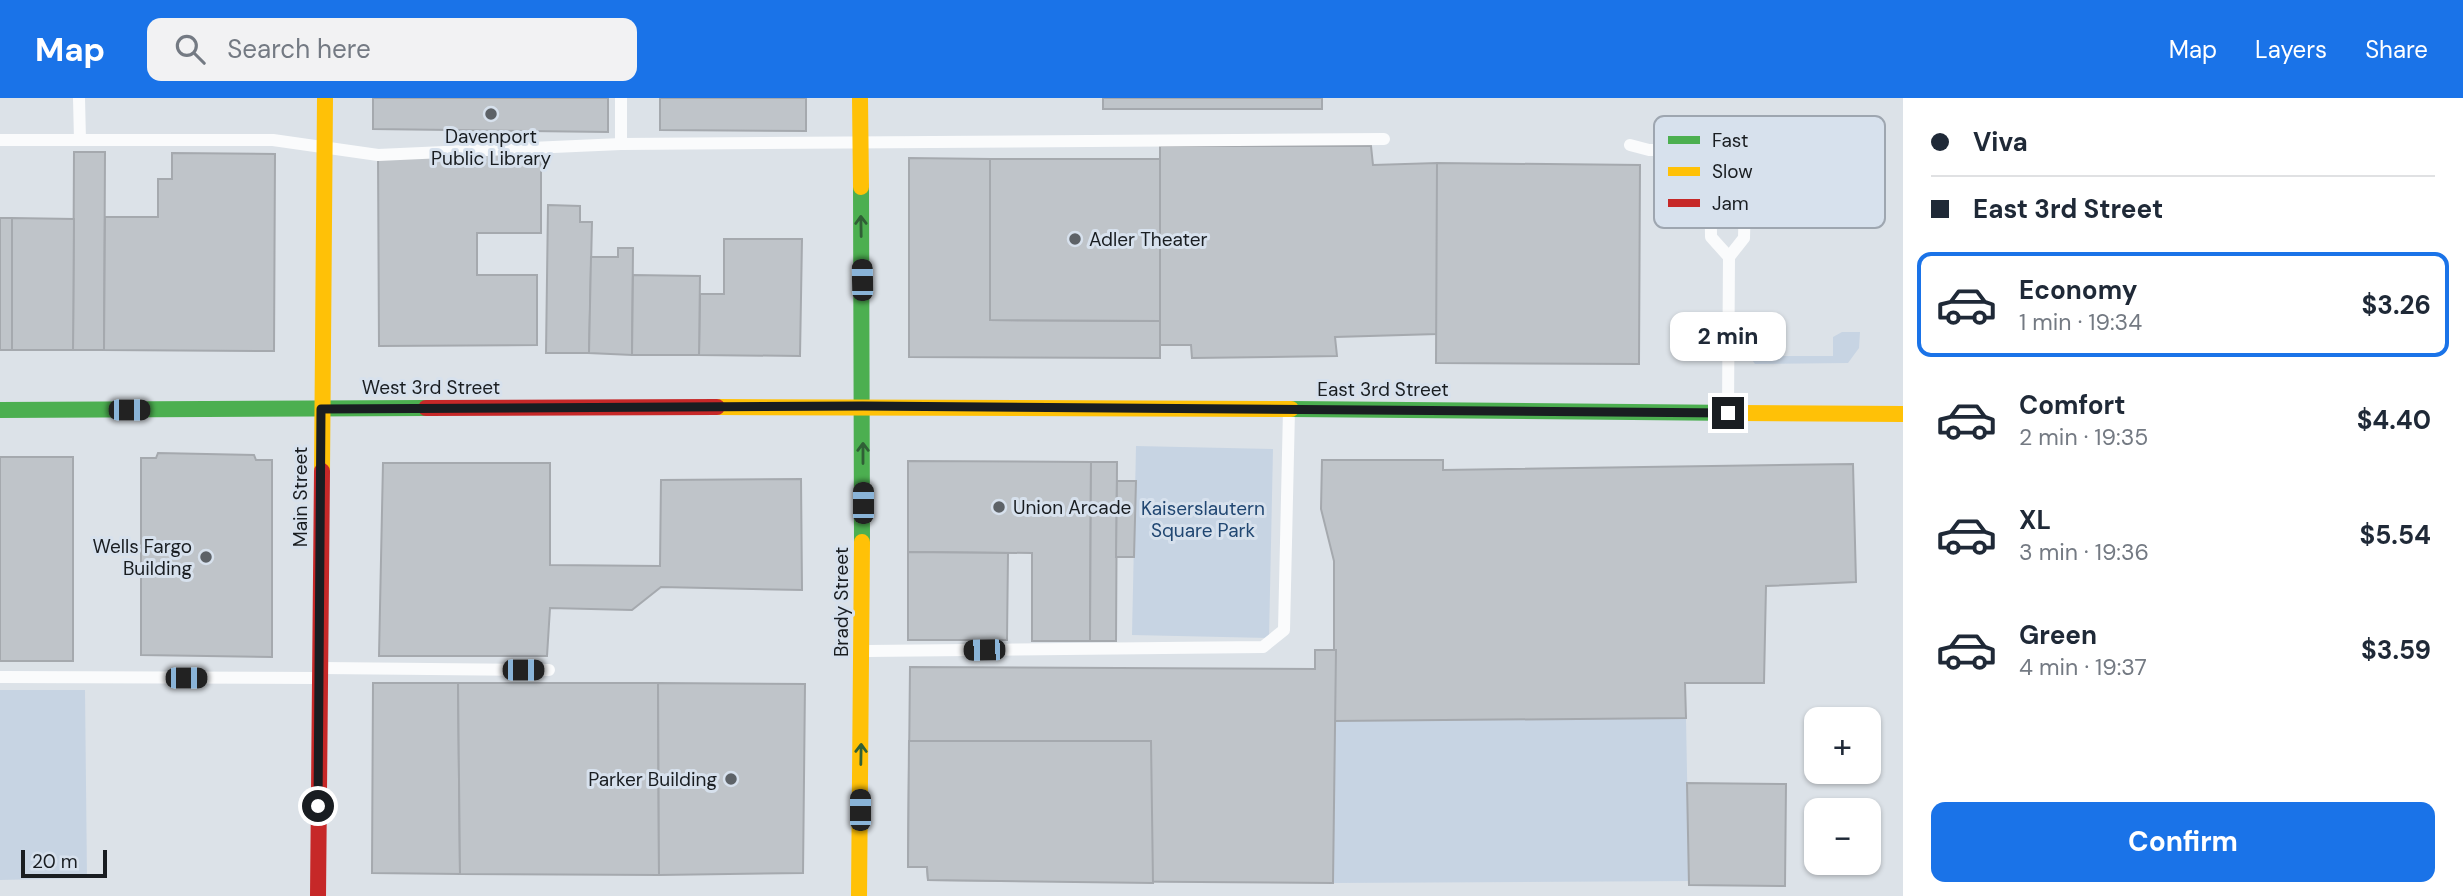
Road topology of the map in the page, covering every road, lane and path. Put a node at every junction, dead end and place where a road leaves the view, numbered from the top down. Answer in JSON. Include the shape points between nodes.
{"nodes":[{"id":1,"x":79,"y":98,"type":"edge"},
{"id":2,"x":325,"y":98,"type":"edge"},
{"id":3,"x":621,"y":98,"type":"edge"},
{"id":4,"x":860,"y":98,"type":"edge"},
{"id":5,"x":1384,"y":139,"type":"dead end"},
{"id":6,"x":0,"y":140,"type":"edge"},
{"id":7,"x":80,"y":140,"type":"junction"},
{"id":8,"x":860,"y":143,"type":"junction"},
{"id":9,"x":621,"y":144,"type":"junction"},
{"id":10,"x":324,"y":145,"type":"junction"},
{"id":11,"x":1630,"y":145,"type":"dead end"},
{"id":12,"x":1654,"y":150,"type":"edge"},
{"id":13,"x":1711,"y":228,"type":"edge"},
{"id":14,"x":1744,"y":228,"type":"edge"},
{"id":15,"x":1729,"y":257,"type":"junction"},
{"id":16,"x":863,"y":406,"type":"junction"},
{"id":17,"x":321,"y":409,"type":"junction"},
{"id":18,"x":0,"y":410,"type":"edge"},
{"id":19,"x":1289,"y":410,"type":"junction"},
{"id":20,"x":1728,"y":413,"type":"junction"},
{"id":21,"x":1903,"y":414,"type":"edge"},
{"id":22,"x":862,"y":651,"type":"junction"},
{"id":23,"x":549,"y":670,"type":"dead end"},
{"id":24,"x":320,"y":673,"type":"junction"},
{"id":25,"x":0,"y":677,"type":"edge"},
{"id":26,"x":318,"y":896,"type":"edge"},
{"id":27,"x":859,"y":896,"type":"edge"}],
"edges":[{"from":1,"to":7,"type":"lane"},
{"from":2,"to":10,"type":"main road","name":"Main Street"},
{"from":3,"to":9,"type":"lane"},
{"from":4,"to":8,"type":"main road","name":"Brady Street"},
{"from":5,"to":8,"type":"lane"},
{"from":6,"to":7,"type":"lane"},
{"from":7,"to":10,"type":"lane","via":[[274,140]]},
{"from":8,"to":9,"type":"lane"},
{"from":16,"to":8,"type":"main road","name":"Brady Street","one_way":true},
{"from":9,"to":10,"type":"lane","via":[[379,155]]},
{"from":10,"to":17,"type":"main road","name":"Main Street"},
{"from":11,"to":12,"type":"lane"},
{"from":13,"to":15,"type":"lane","via":[[1711,237]]},
{"from":14,"to":15,"type":"lane","via":[[1744,238]]},
{"from":15,"to":20,"type":"lane"},
{"from":16,"to":17,"type":"main road","name":"West 3rd Street"},
{"from":16,"to":19,"type":"main road","name":"East 3rd Street"},
{"from":22,"to":16,"type":"main road","name":"Brady Street","one_way":true},
{"from":17,"to":18,"type":"main road","name":"West 3rd Street"},
{"from":17,"to":24,"type":"main road","name":"Main Street"},
{"from":19,"to":20,"type":"main road","name":"East 3rd Street"},
{"from":19,"to":22,"type":"lane","via":[[1284,630],[1263,647]]},
{"from":20,"to":21,"type":"main road","name":"East 3rd Street"},
{"from":27,"to":22,"type":"main road","name":"Brady Street","one_way":true},
{"from":23,"to":24,"type":"lane"},
{"from":24,"to":25,"type":"lane"},
{"from":24,"to":26,"type":"main road","name":"Main Street"}]}
